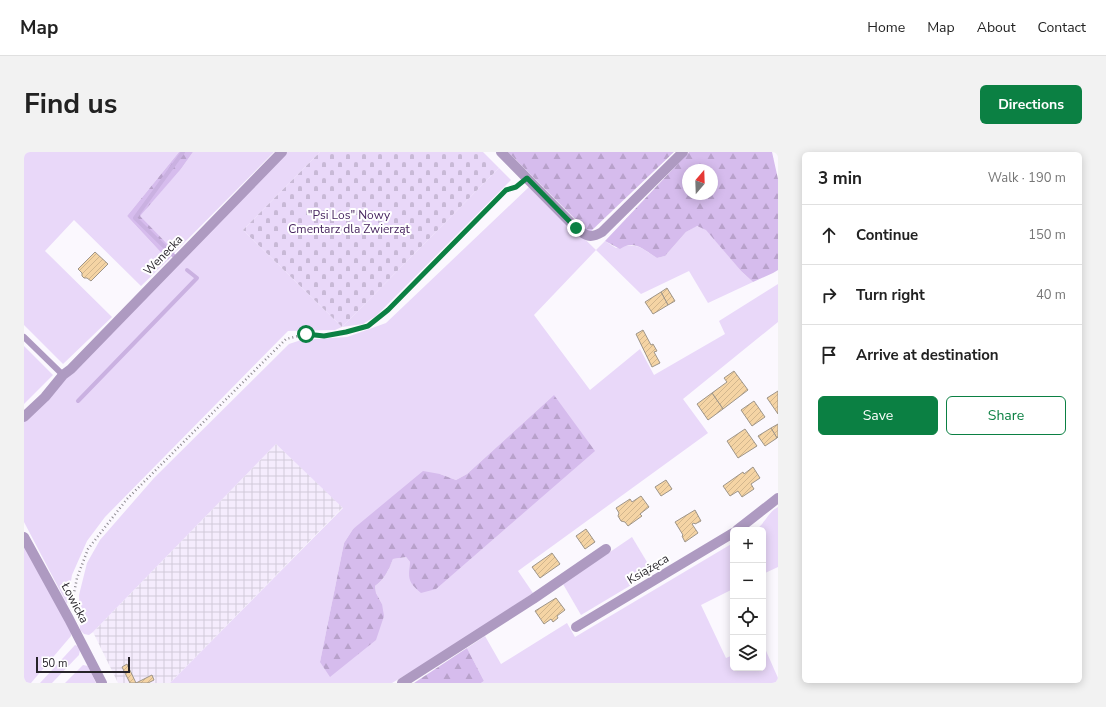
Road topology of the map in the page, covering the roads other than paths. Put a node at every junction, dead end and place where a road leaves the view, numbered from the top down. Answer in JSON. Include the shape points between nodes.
{"nodes":[{"id":1,"x":282,"y":152,"type":"edge"},
{"id":2,"x":501,"y":152,"type":"edge"},
{"id":3,"x":683,"y":152,"type":"edge"},
{"id":4,"x":24,"y":337,"type":"edge"},
{"id":5,"x":63,"y":375,"type":"junction"},
{"id":6,"x":24,"y":417,"type":"edge"},
{"id":7,"x":778,"y":498,"type":"edge"},
{"id":8,"x":741,"y":527,"type":"edge"},
{"id":9,"x":730,"y":534,"type":"edge"},
{"id":10,"x":24,"y":537,"type":"edge"},
{"id":11,"x":606,"y":549,"type":"dead end"},
{"id":12,"x":576,"y":627,"type":"dead end"},
{"id":13,"x":102,"y":683,"type":"edge"},
{"id":14,"x":402,"y":683,"type":"edge"}],
"edges":[{"from":1,"to":5,"type":"street","name":"Wenecka"},
{"from":2,"to":3,"type":"street","via":[[586,236],[595,236],[602,232]]},
{"from":4,"to":5,"type":"lane"},
{"from":5,"to":6,"type":"street","name":"Wenecka"},
{"from":7,"to":8,"type":"street"},
{"from":9,"to":12,"type":"street","name":"Książęca"},
{"from":10,"to":13,"type":"street","name":"Łowicka"},
{"from":11,"to":14,"type":"street","via":[[534,599]]}]}
